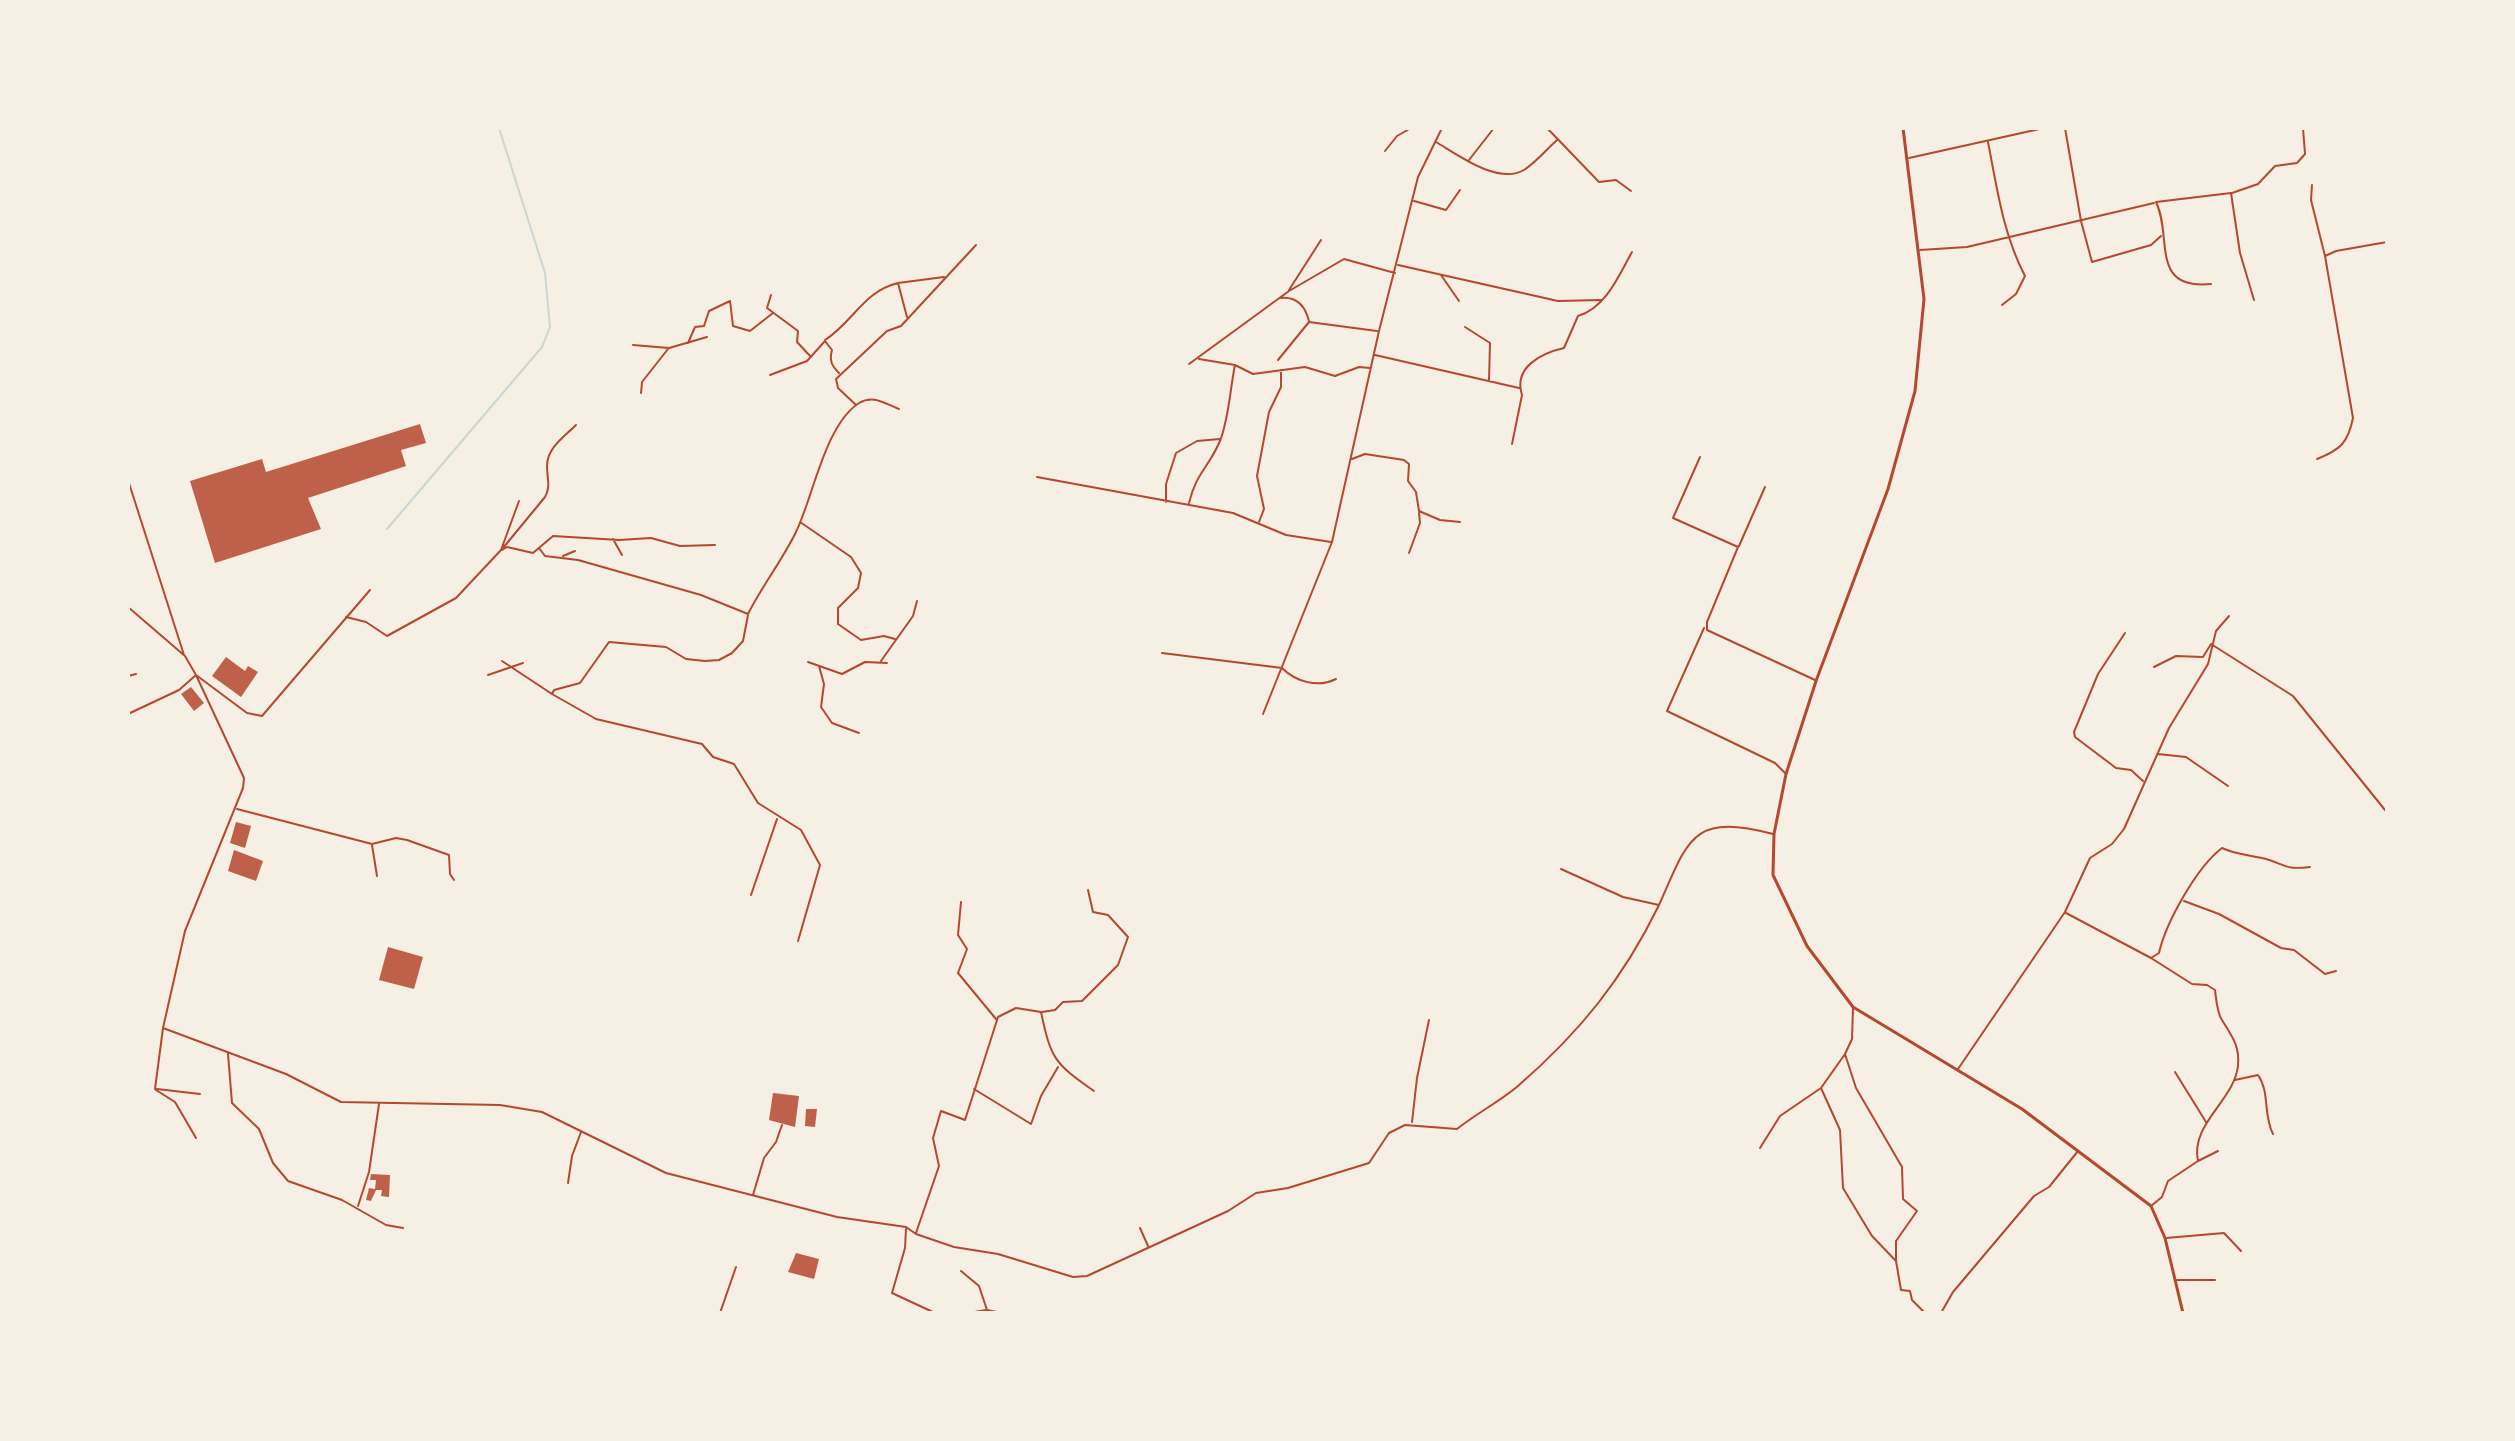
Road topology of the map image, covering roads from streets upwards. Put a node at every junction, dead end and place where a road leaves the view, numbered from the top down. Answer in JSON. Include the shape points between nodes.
{"nodes":[{"id":1,"x":1411,"y":128,"type":"edge"},
{"id":2,"x":1442,"y":128,"type":"edge"},
{"id":3,"x":1494,"y":128,"type":"edge"},
{"id":4,"x":1547,"y":128,"type":"edge"},
{"id":5,"x":1903,"y":128,"type":"edge"},
{"id":6,"x":2044,"y":128,"type":"edge"},
{"id":7,"x":2065,"y":128,"type":"edge"},
{"id":8,"x":2303,"y":128,"type":"edge"},
{"id":9,"x":1557,"y":140,"type":"junction"},
{"id":10,"x":1435,"y":141,"type":"junction"},
{"id":11,"x":1988,"y":142,"type":"junction"},
{"id":12,"x":1385,"y":151,"type":"dead end"},
{"id":13,"x":1909,"y":158,"type":"junction"},
{"id":14,"x":1468,"y":161,"type":"junction"},
{"id":15,"x":2312,"y":185,"type":"dead end"},
{"id":16,"x":1460,"y":190,"type":"dead end"},
{"id":17,"x":1631,"y":191,"type":"dead end"},
{"id":18,"x":2231,"y":193,"type":"junction"},
{"id":19,"x":1412,"y":201,"type":"junction"},
{"id":20,"x":2156,"y":202,"type":"junction"},
{"id":21,"x":2081,"y":221,"type":"junction"},
{"id":22,"x":2162,"y":236,"type":"junction"},
{"id":23,"x":2007,"y":237,"type":"junction"},
{"id":24,"x":1321,"y":240,"type":"dead end"},
{"id":25,"x":2387,"y":242,"type":"edge"},
{"id":26,"x":976,"y":245,"type":"dead end"},
{"id":27,"x":1920,"y":250,"type":"junction"},
{"id":28,"x":1632,"y":252,"type":"dead end"},
{"id":29,"x":2325,"y":256,"type":"junction"},
{"id":30,"x":1398,"y":265,"type":"junction"},
{"id":31,"x":1395,"y":273,"type":"junction"},
{"id":32,"x":1441,"y":274,"type":"junction"},
{"id":33,"x":945,"y":277,"type":"junction"},
{"id":34,"x":898,"y":283,"type":"junction"},
{"id":35,"x":2211,"y":284,"type":"dead end"},
{"id":36,"x":1289,"y":291,"type":"junction"},
{"id":37,"x":771,"y":295,"type":"dead end"},
{"id":38,"x":1280,"y":298,"type":"junction"},
{"id":39,"x":1603,"y":300,"type":"junction"},
{"id":40,"x":2254,"y":300,"type":"dead end"},
{"id":41,"x":1459,"y":301,"type":"dead end"},
{"id":42,"x":2002,"y":305,"type":"dead end"},
{"id":43,"x":773,"y":313,"type":"junction"},
{"id":44,"x":908,"y":318,"type":"junction"},
{"id":45,"x":1309,"y":322,"type":"junction"},
{"id":46,"x":1465,"y":327,"type":"dead end"},
{"id":47,"x":1379,"y":331,"type":"junction"},
{"id":48,"x":707,"y":337,"type":"dead end"},
{"id":49,"x":825,"y":341,"type":"junction"},
{"id":50,"x":688,"y":343,"type":"junction"},
{"id":51,"x":633,"y":345,"type":"dead end"},
{"id":52,"x":669,"y":348,"type":"junction"},
{"id":53,"x":1373,"y":355,"type":"junction"},
{"id":54,"x":811,"y":357,"type":"junction"},
{"id":55,"x":1196,"y":358,"type":"junction"},
{"id":56,"x":1278,"y":360,"type":"dead end"},
{"id":57,"x":1189,"y":364,"type":"dead end"},
{"id":58,"x":1235,"y":365,"type":"junction"},
{"id":59,"x":1371,"y":368,"type":"junction"},
{"id":60,"x":1281,"y":369,"type":"junction"},
{"id":61,"x":840,"y":374,"type":"junction"},
{"id":62,"x":770,"y":375,"type":"dead end"},
{"id":63,"x":1488,"y":381,"type":"junction"},
{"id":64,"x":1519,"y":388,"type":"junction"},
{"id":65,"x":641,"y":393,"type":"dead end"},
{"id":66,"x":856,"y":405,"type":"junction"},
{"id":67,"x":899,"y":409,"type":"dead end"},
{"id":68,"x":576,"y":425,"type":"dead end"},
{"id":69,"x":1221,"y":439,"type":"junction"},
{"id":70,"x":1512,"y":444,"type":"dead end"},
{"id":71,"x":1700,"y":457,"type":"dead end"},
{"id":72,"x":1350,"y":459,"type":"junction"},
{"id":73,"x":2317,"y":459,"type":"dead end"},
{"id":74,"x":1037,"y":477,"type":"dead end"},
{"id":75,"x":128,"y":480,"type":"edge"},
{"id":76,"x":1765,"y":487,"type":"dead end"},
{"id":77,"x":519,"y":501,"type":"dead end"},
{"id":78,"x":1166,"y":503,"type":"junction"},
{"id":79,"x":1189,"y":504,"type":"junction"},
{"id":80,"x":1419,"y":511,"type":"junction"},
{"id":81,"x":800,"y":522,"type":"junction"},
{"id":82,"x":1460,"y":522,"type":"dead end"},
{"id":83,"x":1259,"y":523,"type":"junction"},
{"id":84,"x":613,"y":539,"type":"junction"},
{"id":85,"x":1332,"y":542,"type":"junction"},
{"id":86,"x":715,"y":545,"type":"dead end"},
{"id":87,"x":1738,"y":547,"type":"junction"},
{"id":88,"x":539,"y":548,"type":"junction"},
{"id":89,"x":501,"y":550,"type":"junction"},
{"id":90,"x":575,"y":551,"type":"dead end"},
{"id":91,"x":1409,"y":553,"type":"dead end"},
{"id":92,"x":622,"y":555,"type":"dead end"},
{"id":93,"x":562,"y":557,"type":"junction"},
{"id":94,"x":370,"y":590,"type":"dead end"},
{"id":95,"x":917,"y":601,"type":"dead end"},
{"id":96,"x":128,"y":607,"type":"edge"},
{"id":97,"x":748,"y":614,"type":"junction"},
{"id":98,"x":345,"y":616,"type":"junction"},
{"id":99,"x":2229,"y":616,"type":"dead end"},
{"id":100,"x":1705,"y":626,"type":"junction"},
{"id":101,"x":2125,"y":633,"type":"dead end"},
{"id":102,"x":895,"y":639,"type":"junction"},
{"id":103,"x":2211,"y":644,"type":"junction"},
{"id":104,"x":1162,"y":653,"type":"dead end"},
{"id":105,"x":185,"y":656,"type":"junction"},
{"id":106,"x":502,"y":661,"type":"dead end"},
{"id":107,"x":808,"y":662,"type":"dead end"},
{"id":108,"x":881,"y":662,"type":"junction"},
{"id":109,"x":523,"y":663,"type":"dead end"},
{"id":110,"x":887,"y":663,"type":"dead end"},
{"id":111,"x":819,"y":666,"type":"junction"},
{"id":112,"x":510,"y":667,"type":"junction"},
{"id":113,"x":2154,"y":667,"type":"dead end"},
{"id":114,"x":1282,"y":668,"type":"junction"},
{"id":115,"x":136,"y":674,"type":"dead end"},
{"id":116,"x":196,"y":675,"type":"junction"},
{"id":117,"x":488,"y":675,"type":"dead end"},
{"id":118,"x":128,"y":676,"type":"edge"},
{"id":119,"x":1336,"y":679,"type":"dead end"},
{"id":120,"x":1816,"y":681,"type":"junction"},
{"id":121,"x":552,"y":694,"type":"junction"},
{"id":122,"x":128,"y":714,"type":"edge"},
{"id":123,"x":1263,"y":714,"type":"dead end"},
{"id":124,"x":859,"y":733,"type":"dead end"},
{"id":125,"x":2158,"y":754,"type":"junction"},
{"id":126,"x":1786,"y":774,"type":"junction"},
{"id":127,"x":2143,"y":782,"type":"junction"},
{"id":128,"x":2228,"y":786,"type":"dead end"},
{"id":129,"x":235,"y":809,"type":"junction"},
{"id":130,"x":2385,"y":810,"type":"dead end"},
{"id":131,"x":777,"y":818,"type":"junction"},
{"id":132,"x":1774,"y":834,"type":"junction"},
{"id":133,"x":372,"y":844,"type":"junction"},
{"id":134,"x":2310,"y":867,"type":"dead end"},
{"id":135,"x":1561,"y":869,"type":"dead end"},
{"id":136,"x":377,"y":876,"type":"dead end"},
{"id":137,"x":454,"y":880,"type":"dead end"},
{"id":138,"x":1088,"y":890,"type":"dead end"},
{"id":139,"x":751,"y":895,"type":"dead end"},
{"id":140,"x":2183,"y":901,"type":"junction"},
{"id":141,"x":961,"y":902,"type":"dead end"},
{"id":142,"x":1659,"y":905,"type":"junction"},
{"id":143,"x":2065,"y":912,"type":"junction"},
{"id":144,"x":798,"y":941,"type":"dead end"},
{"id":145,"x":2151,"y":958,"type":"junction"},
{"id":146,"x":2336,"y":971,"type":"dead end"},
{"id":147,"x":1853,"y":1007,"type":"junction"},
{"id":148,"x":1041,"y":1012,"type":"junction"},
{"id":149,"x":997,"y":1020,"type":"junction"},
{"id":150,"x":1429,"y":1020,"type":"dead end"},
{"id":151,"x":163,"y":1028,"type":"junction"},
{"id":152,"x":228,"y":1053,"type":"junction"},
{"id":153,"x":1845,"y":1054,"type":"junction"},
{"id":154,"x":1059,"y":1066,"type":"junction"},
{"id":155,"x":1957,"y":1070,"type":"junction"},
{"id":156,"x":2175,"y":1072,"type":"dead end"},
{"id":157,"x":2234,"y":1080,"type":"junction"},
{"id":158,"x":1821,"y":1088,"type":"junction"},
{"id":159,"x":155,"y":1089,"type":"junction"},
{"id":160,"x":974,"y":1089,"type":"junction"},
{"id":161,"x":1094,"y":1091,"type":"dead end"},
{"id":162,"x":200,"y":1094,"type":"dead end"},
{"id":163,"x":379,"y":1104,"type":"junction"},
{"id":164,"x":1412,"y":1123,"type":"junction"},
{"id":165,"x":2207,"y":1124,"type":"junction"},
{"id":166,"x":782,"y":1125,"type":"dead end"},
{"id":167,"x":582,"y":1131,"type":"junction"},
{"id":168,"x":2273,"y":1134,"type":"dead end"},
{"id":169,"x":196,"y":1138,"type":"dead end"},
{"id":170,"x":1760,"y":1148,"type":"dead end"},
{"id":171,"x":2078,"y":1150,"type":"junction"},
{"id":172,"x":2218,"y":1151,"type":"dead end"},
{"id":173,"x":2198,"y":1161,"type":"junction"},
{"id":174,"x":568,"y":1183,"type":"dead end"},
{"id":175,"x":752,"y":1196,"type":"junction"},
{"id":176,"x":2151,"y":1206,"type":"junction"},
{"id":177,"x":358,"y":1207,"type":"junction"},
{"id":178,"x":906,"y":1227,"type":"junction"},
{"id":179,"x":403,"y":1228,"type":"dead end"},
{"id":180,"x":1140,"y":1228,"type":"dead end"},
{"id":181,"x":916,"y":1234,"type":"junction"},
{"id":182,"x":2165,"y":1238,"type":"junction"},
{"id":183,"x":1149,"y":1247,"type":"junction"},
{"id":184,"x":2241,"y":1251,"type":"dead end"},
{"id":185,"x":1896,"y":1261,"type":"junction"},
{"id":186,"x":736,"y":1267,"type":"dead end"},
{"id":187,"x":961,"y":1271,"type":"dead end"},
{"id":188,"x":2174,"y":1279,"type":"junction"},
{"id":189,"x":2215,"y":1280,"type":"dead end"},
{"id":190,"x":987,"y":1310,"type":"junction"},
{"id":191,"x":720,"y":1313,"type":"edge"},
{"id":192,"x":935,"y":1313,"type":"edge"},
{"id":193,"x":969,"y":1313,"type":"edge"},
{"id":194,"x":1002,"y":1313,"type":"edge"},
{"id":195,"x":1925,"y":1313,"type":"edge"},
{"id":196,"x":1941,"y":1313,"type":"edge"},
{"id":197,"x":2183,"y":1313,"type":"edge"}],
"edges":[{"from":1,"to":12,"type":"street"},
{"from":2,"to":10,"type":"street"},
{"from":3,"to":14,"type":"street"},
{"from":4,"to":9,"type":"street"},
{"from":5,"to":13,"type":"street"},
{"from":6,"to":11,"type":"street"},
{"from":7,"to":21,"type":"street"},
{"from":8,"to":18,"type":"street","via":[[2305,154],[2297,163],[2275,166],[2258,184]]},
{"from":9,"to":14,"type":"street","via":[[1523,171],[1494,171]]},
{"from":9,"to":17,"type":"street","via":[[1599,182],[1616,180]]},
{"from":10,"to":14,"type":"street"},
{"from":10,"to":19,"type":"street"},
{"from":11,"to":13,"type":"street"},
{"from":11,"to":23,"type":"street"},
{"from":13,"to":27,"type":"street"},
{"from":15,"to":29,"type":"street"},
{"from":16,"to":19,"type":"street","via":[[1446,210]]},
{"from":18,"to":20,"type":"street"},
{"from":18,"to":40,"type":"street"},
{"from":19,"to":30,"type":"street"},
{"from":20,"to":21,"type":"street"},
{"from":20,"to":22,"type":"street"},
{"from":21,"to":22,"type":"street","via":[[2096,263],[2151,245]]},
{"from":21,"to":23,"type":"street"},
{"from":22,"to":35,"type":"street","via":[[2174,276],[2187,284]]},
{"from":23,"to":27,"type":"street"},
{"from":23,"to":42,"type":"street","via":[[2025,276],[2016,294]]},
{"from":24,"to":36,"type":"street"},
{"from":25,"to":29,"type":"street"},
{"from":26,"to":33,"type":"street"},
{"from":27,"to":120,"type":"street","via":[[1922,337],[1908,424]]},
{"from":28,"to":39,"type":"street"},
{"from":29,"to":73,"type":"street","via":[[2353,418],[2346,442]]},
{"from":30,"to":31,"type":"street"},
{"from":30,"to":32,"type":"street"},
{"from":31,"to":36,"type":"street","via":[[1344,259]]},
{"from":31,"to":47,"type":"street"},
{"from":32,"to":39,"type":"street","via":[[1558,301]]},
{"from":32,"to":41,"type":"street"},
{"from":33,"to":34,"type":"street"},
{"from":33,"to":44,"type":"street"},
{"from":34,"to":44,"type":"street"},
{"from":34,"to":49,"type":"street","via":[[862,302]]},
{"from":36,"to":38,"type":"street"},
{"from":37,"to":43,"type":"street","via":[[766,304]]},
{"from":38,"to":45,"type":"street","via":[[1298,301]]},
{"from":38,"to":55,"type":"street"},
{"from":39,"to":64,"type":"street","via":[[1578,316],[1564,348],[1530,363]]},
{"from":43,"to":50,"type":"street","via":[[750,331],[739,330],[733,326],[730,301],[709,311],[704,326],[695,327]]},
{"from":43,"to":54,"type":"street","via":[[798,331],[797,342]]},
{"from":44,"to":61,"type":"street"},
{"from":45,"to":47,"type":"street"},
{"from":45,"to":56,"type":"street"},
{"from":46,"to":63,"type":"street","via":[[1490,343]]},
{"from":47,"to":53,"type":"street"},
{"from":48,"to":50,"type":"street"},
{"from":49,"to":54,"type":"street"},
{"from":49,"to":61,"type":"street"},
{"from":50,"to":52,"type":"street"},
{"from":51,"to":52,"type":"street"},
{"from":52,"to":65,"type":"street","via":[[642,382]]},
{"from":53,"to":59,"type":"street"},
{"from":53,"to":63,"type":"street"},
{"from":54,"to":62,"type":"street"},
{"from":55,"to":57,"type":"street"},
{"from":55,"to":58,"type":"street"},
{"from":58,"to":60,"type":"street","via":[[1253,374]]},
{"from":58,"to":69,"type":"street"},
{"from":59,"to":60,"type":"street","via":[[1335,376],[1305,367]]},
{"from":59,"to":72,"type":"street"},
{"from":60,"to":83,"type":"street","via":[[1257,476],[1264,509]]},
{"from":61,"to":66,"type":"street","via":[[838,388]]},
{"from":63,"to":64,"type":"street"},
{"from":64,"to":70,"type":"street"},
{"from":66,"to":67,"type":"street","via":[[877,399]]},
{"from":66,"to":81,"type":"street","via":[[834,437]]},
{"from":68,"to":89,"type":"street","via":[[551,449],[545,497]]},
{"from":69,"to":78,"type":"street","via":[[1197,441],[1176,453]]},
{"from":69,"to":79,"type":"street","via":[[1198,474]]},
{"from":71,"to":87,"type":"street","via":[[1673,518]]},
{"from":72,"to":80,"type":"street","via":[[1365,454],[1404,460]]},
{"from":72,"to":85,"type":"street"},
{"from":74,"to":78,"type":"street"},
{"from":75,"to":105,"type":"street"},
{"from":76,"to":87,"type":"street"},
{"from":77,"to":89,"type":"street"},
{"from":78,"to":79,"type":"street"},
{"from":79,"to":83,"type":"street"},
{"from":80,"to":82,"type":"street"},
{"from":80,"to":91,"type":"street"},
{"from":81,"to":97,"type":"street"},
{"from":81,"to":102,"type":"street","via":[[851,557],[861,573],[858,588],[838,608],[838,624],[861,640]]},
{"from":83,"to":85,"type":"street","via":[[1286,535]]},
{"from":84,"to":86,"type":"street"},
{"from":84,"to":88,"type":"street","via":[[553,536]]},
{"from":84,"to":92,"type":"street"},
{"from":85,"to":114,"type":"street"},
{"from":87,"to":100,"type":"street"},
{"from":88,"to":89,"type":"street","via":[[533,553]]},
{"from":88,"to":93,"type":"street","via":[[545,556]]},
{"from":89,"to":98,"type":"street","via":[[456,598],[387,636]]},
{"from":90,"to":93,"type":"street"},
{"from":93,"to":97,"type":"street","via":[[701,595]]},
{"from":94,"to":98,"type":"street"},
{"from":95,"to":102,"type":"street","via":[[913,616]]},
{"from":96,"to":105,"type":"street"},
{"from":97,"to":121,"type":"street","via":[[743,641],[719,660],[686,659],[666,647],[609,642],[580,683]]},
{"from":98,"to":116,"type":"street","via":[[262,716],[247,713]]},
{"from":99,"to":103,"type":"street"},
{"from":100,"to":120,"type":"street"},
{"from":100,"to":126,"type":"street","via":[[1667,711],[1775,763]]},
{"from":101,"to":127,"type":"street","via":[[2098,674],[2074,732],[2116,768],[2131,770]]},
{"from":102,"to":108,"type":"street"},
{"from":103,"to":113,"type":"street","via":[[2203,657],[2176,656]]},
{"from":103,"to":125,"type":"street","via":[[2200,680],[2180,707]]},
{"from":103,"to":130,"type":"street","via":[[2293,696]]},
{"from":104,"to":114,"type":"street"},
{"from":105,"to":116,"type":"street"},
{"from":106,"to":112,"type":"street"},
{"from":107,"to":111,"type":"street"},
{"from":108,"to":110,"type":"street"},
{"from":108,"to":111,"type":"street","via":[[865,662],[842,674]]},
{"from":109,"to":112,"type":"street"},
{"from":111,"to":124,"type":"street","via":[[824,684],[821,707],[832,723]]},
{"from":112,"to":117,"type":"street"},
{"from":112,"to":121,"type":"street"},
{"from":114,"to":119,"type":"street","via":[[1309,683]]},
{"from":114,"to":123,"type":"street"},
{"from":115,"to":118,"type":"street"},
{"from":116,"to":122,"type":"street","via":[[179,690]]},
{"from":116,"to":129,"type":"street","via":[[244,778]]},
{"from":120,"to":126,"type":"street"},
{"from":121,"to":131,"type":"street","via":[[596,719],[702,744],[713,757],[734,764],[758,803]]},
{"from":125,"to":127,"type":"street"},
{"from":125,"to":128,"type":"street","via":[[2186,757]]},
{"from":126,"to":132,"type":"street"},
{"from":127,"to":143,"type":"street","via":[[2124,829],[2090,858]]},
{"from":129,"to":133,"type":"street"},
{"from":129,"to":151,"type":"street","via":[[185,931]]},
{"from":131,"to":139,"type":"street"},
{"from":131,"to":144,"type":"street","via":[[801,830],[820,865]]},
{"from":132,"to":142,"type":"street","via":[[1726,824],[1697,834],[1682,852]]},
{"from":132,"to":147,"type":"street","via":[[1776,886],[1807,946]]},
{"from":133,"to":136,"type":"street"},
{"from":133,"to":137,"type":"street","via":[[396,838],[449,855]]},
{"from":134,"to":140,"type":"street","via":[[2282,868],[2268,859],[2222,848],[2209,857]]},
{"from":135,"to":142,"type":"street","via":[[1623,897]]},
{"from":138,"to":148,"type":"street","via":[[1093,912],[1108,915],[1128,937],[1118,965],[1082,1001]]},
{"from":140,"to":145,"type":"street","via":[[2163,934],[2159,953]]},
{"from":140,"to":146,"type":"street","via":[[2294,950],[2325,974]]},
{"from":141,"to":149,"type":"street","via":[[958,935],[967,949],[958,973]]},
{"from":142,"to":164,"type":"street","via":[[1609,993],[1518,1086],[1457,1129]]},
{"from":143,"to":145,"type":"street"},
{"from":143,"to":155,"type":"street"},
{"from":145,"to":157,"type":"street","via":[[2192,984],[2215,990],[2221,1020],[2234,1036],[2239,1064]]},
{"from":147,"to":153,"type":"street","via":[[1852,1039]]},
{"from":147,"to":155,"type":"street"},
{"from":148,"to":149,"type":"street","via":[[1016,1008]]},
{"from":148,"to":154,"type":"street"},
{"from":149,"to":160,"type":"street"},
{"from":150,"to":164,"type":"street"},
{"from":151,"to":152,"type":"street"},
{"from":151,"to":159,"type":"street"},
{"from":152,"to":163,"type":"street","via":[[341,1102]]},
{"from":152,"to":177,"type":"street","via":[[232,1103],[259,1129],[284,1178]]},
{"from":153,"to":158,"type":"street"},
{"from":153,"to":185,"type":"street","via":[[1856,1088],[1902,1167],[1903,1199],[1917,1211],[1896,1241]]},
{"from":154,"to":160,"type":"street","via":[[1031,1124]]},
{"from":154,"to":161,"type":"street"},
{"from":155,"to":171,"type":"street"},
{"from":156,"to":165,"type":"street"},
{"from":157,"to":165,"type":"street"},
{"from":157,"to":168,"type":"street","via":[[2258,1075],[2265,1085],[2267,1123]]},
{"from":158,"to":170,"type":"street","via":[[1780,1116]]},
{"from":158,"to":185,"type":"street","via":[[1840,1130],[1843,1188],[1872,1236]]},
{"from":159,"to":162,"type":"street"},
{"from":159,"to":169,"type":"street","via":[[175,1102]]},
{"from":160,"to":181,"type":"street","via":[[965,1120],[941,1111],[933,1138],[939,1166]]},
{"from":163,"to":167,"type":"street","via":[[500,1105],[542,1112]]},
{"from":163,"to":177,"type":"street"},
{"from":164,"to":183,"type":"street","via":[[1389,1133],[1369,1163],[1256,1193]]},
{"from":165,"to":173,"type":"street","via":[[2195,1150]]},
{"from":166,"to":175,"type":"street"},
{"from":167,"to":174,"type":"street"},
{"from":167,"to":175,"type":"street","via":[[666,1173]]},
{"from":171,"to":176,"type":"street"},
{"from":171,"to":196,"type":"street","via":[[1953,1292]]},
{"from":172,"to":173,"type":"street"},
{"from":173,"to":176,"type":"street","via":[[2168,1181],[2162,1197]]},
{"from":175,"to":178,"type":"street"},
{"from":176,"to":182,"type":"street"},
{"from":177,"to":179,"type":"street","via":[[390,1227]]},
{"from":178,"to":181,"type":"street"},
{"from":178,"to":192,"type":"street","via":[[892,1293]]},
{"from":180,"to":183,"type":"street"},
{"from":181,"to":183,"type":"street","via":[[1073,1277],[1087,1276]]},
{"from":182,"to":184,"type":"street","via":[[2224,1233]]},
{"from":182,"to":188,"type":"street"},
{"from":185,"to":195,"type":"street","via":[[1901,1290],[1910,1291]]},
{"from":186,"to":191,"type":"street"},
{"from":187,"to":190,"type":"street","via":[[979,1286]]},
{"from":188,"to":189,"type":"street"},
{"from":188,"to":197,"type":"street"},
{"from":190,"to":193,"type":"street"},
{"from":190,"to":194,"type":"street"}]}
